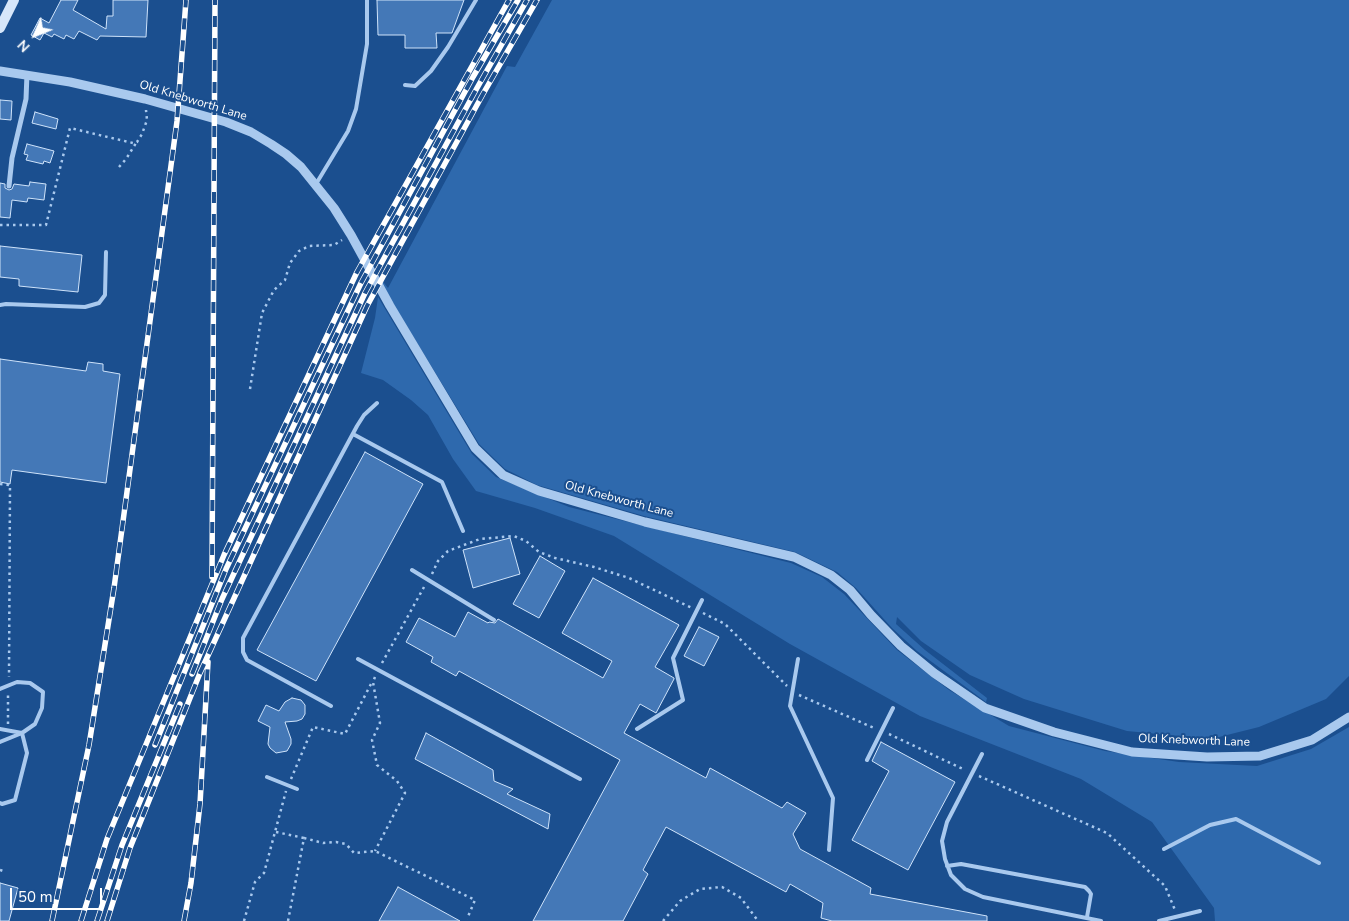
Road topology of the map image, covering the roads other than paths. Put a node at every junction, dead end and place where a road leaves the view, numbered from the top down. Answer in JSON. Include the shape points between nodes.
{"nodes":[{"id":1,"x":14,"y":0,"type":"edge"},
{"id":2,"x":367,"y":0,"type":"edge"},
{"id":3,"x":476,"y":0,"type":"edge"},
{"id":4,"x":0,"y":28,"type":"edge"},
{"id":5,"x":0,"y":71,"type":"edge"},
{"id":6,"x":27,"y":74,"type":"junction"},
{"id":7,"x":405,"y":85,"type":"dead end"},
{"id":8,"x":316,"y":184,"type":"junction"},
{"id":9,"x":9,"y":186,"type":"dead end"},
{"id":10,"x":106,"y":252,"type":"dead end"},
{"id":11,"x":0,"y":305,"type":"edge"},
{"id":12,"x":377,"y":403,"type":"dead end"},
{"id":13,"x":353,"y":434,"type":"junction"},
{"id":14,"x":463,"y":531,"type":"dead end"},
{"id":15,"x":412,"y":570,"type":"dead end"},
{"id":16,"x":702,"y":600,"type":"dead end"},
{"id":17,"x":494,"y":620,"type":"dead end"},
{"id":18,"x":358,"y":659,"type":"dead end"},
{"id":19,"x":798,"y":659,"type":"dead end"},
{"id":20,"x":0,"y":690,"type":"edge"},
{"id":21,"x":330,"y":706,"type":"dead end"},
{"id":22,"x":893,"y":708,"type":"dead end"},
{"id":23,"x":1349,"y":717,"type":"edge"},
{"id":24,"x":0,"y":729,"type":"edge"},
{"id":25,"x":637,"y":729,"type":"dead end"},
{"id":26,"x":22,"y":733,"type":"junction"},
{"id":27,"x":0,"y":742,"type":"edge"},
{"id":28,"x":982,"y":754,"type":"dead end"},
{"id":29,"x":867,"y":760,"type":"dead end"},
{"id":30,"x":267,"y":777,"type":"dead end"},
{"id":31,"x":580,"y":780,"type":"dead end"},
{"id":32,"x":297,"y":789,"type":"dead end"},
{"id":33,"x":0,"y":803,"type":"edge"},
{"id":34,"x":1164,"y":849,"type":"dead end"},
{"id":35,"x":829,"y":850,"type":"dead end"},
{"id":36,"x":1319,"y":864,"type":"dead end"},
{"id":37,"x":947,"y":866,"type":"junction"},
{"id":38,"x":1200,"y":911,"type":"dead end"},
{"id":39,"x":1086,"y":917,"type":"junction"},
{"id":40,"x":1101,"y":921,"type":"edge"},
{"id":41,"x":1159,"y":921,"type":"edge"}],
"edges":[{"from":1,"to":4,"type":"main road"},
{"from":2,"to":8,"type":"lane","via":[[367,44],[356,108],[348,131]]},
{"from":3,"to":7,"type":"lane","via":[[431,70],[415,86]]},
{"from":5,"to":6,"type":"street","name":"Old Knebworth Lane"},
{"from":6,"to":8,"type":"street","name":"Old Knebworth Lane","via":[[146,98],[226,122],[251,132],[286,154]]},
{"from":6,"to":9,"type":"street","via":[[26,99]]},
{"from":8,"to":23,"type":"street","name":"Old Knebworth Lane","via":[[351,235],[475,448],[503,475],[539,491],[645,522],[794,557],[831,575],[850,590],[901,646],[985,708],[1054,732],[1132,752],[1207,757],[1260,756],[1312,740]]},
{"from":10,"to":11,"type":"lane","via":[[105,295],[99,303],[85,307]]},
{"from":12,"to":13,"type":"lane","via":[[364,415]]},
{"from":13,"to":14,"type":"lane","via":[[442,482]]},
{"from":13,"to":21,"type":"lane","via":[[243,638],[243,652],[247,660]]},
{"from":15,"to":17,"type":"lane"},
{"from":16,"to":25,"type":"lane","via":[[673,658],[683,700]]},
{"from":18,"to":31,"type":"lane"},
{"from":19,"to":35,"type":"lane","via":[[790,706],[832,798]]},
{"from":20,"to":26,"type":"lane","via":[[17,682],[30,683],[43,692],[42,708],[35,724]]},
{"from":22,"to":29,"type":"lane"},
{"from":24,"to":26,"type":"lane"},
{"from":26,"to":27,"type":"lane"},
{"from":26,"to":33,"type":"lane","via":[[27,753],[15,800]]},
{"from":28,"to":37,"type":"lane","via":[[947,822],[942,841]]},
{"from":30,"to":32,"type":"lane"},
{"from":34,"to":36,"type":"lane","via":[[1210,825],[1236,819]]},
{"from":37,"to":39,"type":"lane","via":[[965,889],[983,897]]},
{"from":37,"to":39,"type":"lane","via":[[961,864],[1085,888],[1091,894]]},
{"from":38,"to":41,"type":"lane"},
{"from":39,"to":40,"type":"lane"}]}
